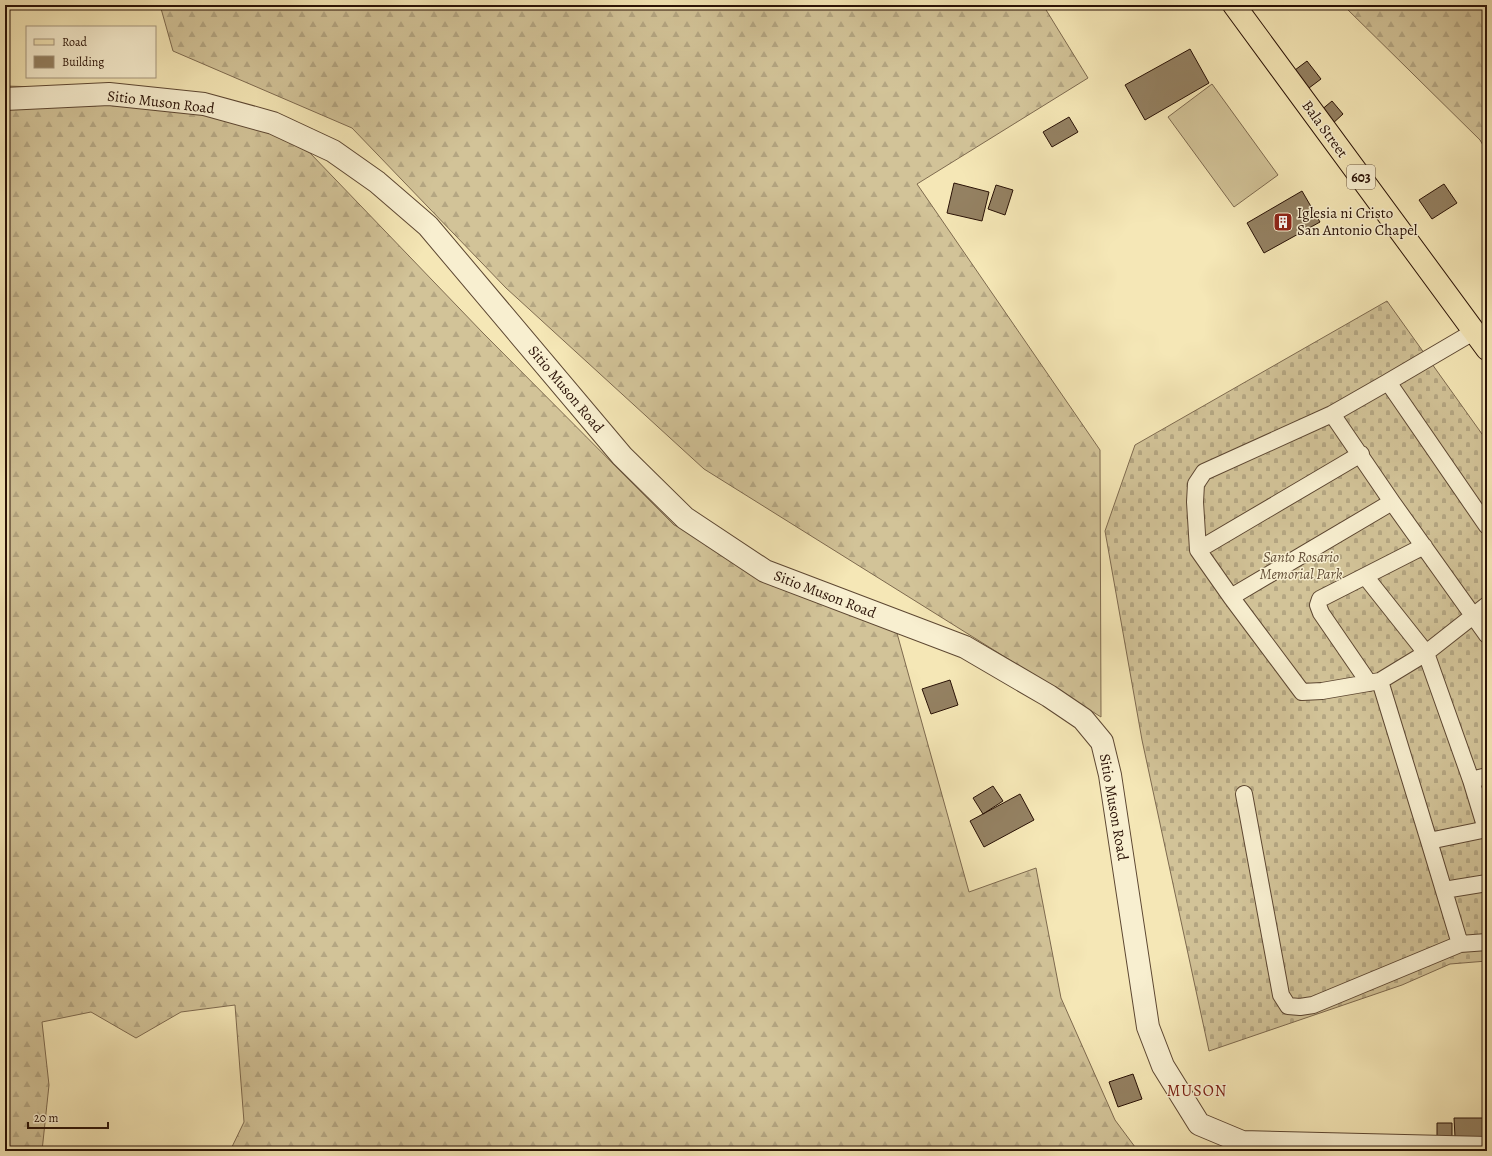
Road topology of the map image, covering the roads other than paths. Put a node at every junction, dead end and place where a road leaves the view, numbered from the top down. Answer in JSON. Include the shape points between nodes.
{"nodes":[{"id":1,"x":1234,"y":5,"type":"edge"},
{"id":2,"x":5,"y":99,"type":"edge"},
{"id":3,"x":1475,"y":332,"type":"junction"},
{"id":4,"x":1487,"y":349,"type":"edge"},
{"id":5,"x":1388,"y":382,"type":"junction"},
{"id":6,"x":1332,"y":414,"type":"junction"},
{"id":7,"x":1360,"y":454,"type":"junction"},
{"id":8,"x":1392,"y":502,"type":"junction"},
{"id":9,"x":1487,"y":526,"type":"edge"},
{"id":10,"x":1424,"y":546,"type":"junction"},
{"id":11,"x":1198,"y":550,"type":"junction"},
{"id":12,"x":1366,"y":576,"type":"junction"},
{"id":13,"x":1231,"y":597,"type":"junction"},
{"id":14,"x":1487,"y":605,"type":"edge"},
{"id":15,"x":1474,"y":616,"type":"junction"},
{"id":16,"x":1487,"y":636,"type":"edge"},
{"id":17,"x":1426,"y":653,"type":"junction"},
{"id":18,"x":1374,"y":682,"type":"junction"},
{"id":19,"x":1487,"y":776,"type":"edge"},
{"id":20,"x":1471,"y":780,"type":"junction"},
{"id":21,"x":1244,"y":794,"type":"dead end"},
{"id":22,"x":1486,"y":829,"type":"edge"},
{"id":23,"x":1430,"y":841,"type":"junction"},
{"id":24,"x":1487,"y":883,"type":"edge"},
{"id":25,"x":1444,"y":890,"type":"junction"},
{"id":26,"x":1487,"y":942,"type":"edge"},
{"id":27,"x":1460,"y":944,"type":"junction"},
{"id":28,"x":1240,"y":1146,"type":"edge"},
{"id":29,"x":1487,"y":1148,"type":"edge"}],
"edges":[{"from":1,"to":3,"type":"main road","name":"Bala Street","number":"603"},
{"from":2,"to":28,"type":"street","name":"Sitio Muson Road","via":[[109,94],[204,104],[272,122],[333,150],[377,182],[428,226],[622,456],[685,518],[765,572],[964,647],[1049,696],[1083,719],[1102,742],[1109,768],[1148,1027],[1163,1066],[1199,1124]]},
{"from":3,"to":4,"type":"main road","name":"Bala Street","number":"603"},
{"from":3,"to":5,"type":"lane"},
{"from":5,"to":6,"type":"lane"},
{"from":5,"to":9,"type":"lane"},
{"from":6,"to":7,"type":"lane"},
{"from":6,"to":11,"type":"lane","via":[[1204,472],[1196,484]]},
{"from":7,"to":8,"type":"lane"},
{"from":7,"to":11,"type":"lane"},
{"from":8,"to":10,"type":"lane"},
{"from":8,"to":13,"type":"lane"},
{"from":10,"to":12,"type":"lane"},
{"from":10,"to":15,"type":"lane"},
{"from":11,"to":13,"type":"lane"},
{"from":12,"to":17,"type":"lane"},
{"from":12,"to":18,"type":"lane","via":[[1320,599],[1318,605],[1321,613]]},
{"from":13,"to":18,"type":"lane","via":[[1302,692]]},
{"from":14,"to":15,"type":"lane"},
{"from":15,"to":16,"type":"lane"},
{"from":15,"to":17,"type":"lane"},
{"from":17,"to":18,"type":"lane"},
{"from":17,"to":20,"type":"lane"},
{"from":18,"to":23,"type":"lane"},
{"from":19,"to":20,"type":"lane"},
{"from":20,"to":22,"type":"lane"},
{"from":21,"to":27,"type":"lane","via":[[1281,995],[1288,1006],[1313,1005]]},
{"from":22,"to":23,"type":"lane"},
{"from":23,"to":25,"type":"lane"},
{"from":24,"to":25,"type":"lane"},
{"from":25,"to":27,"type":"lane"},
{"from":26,"to":27,"type":"lane"},
{"from":28,"to":29,"type":"street","name":"Sitio Muson Road"}]}
